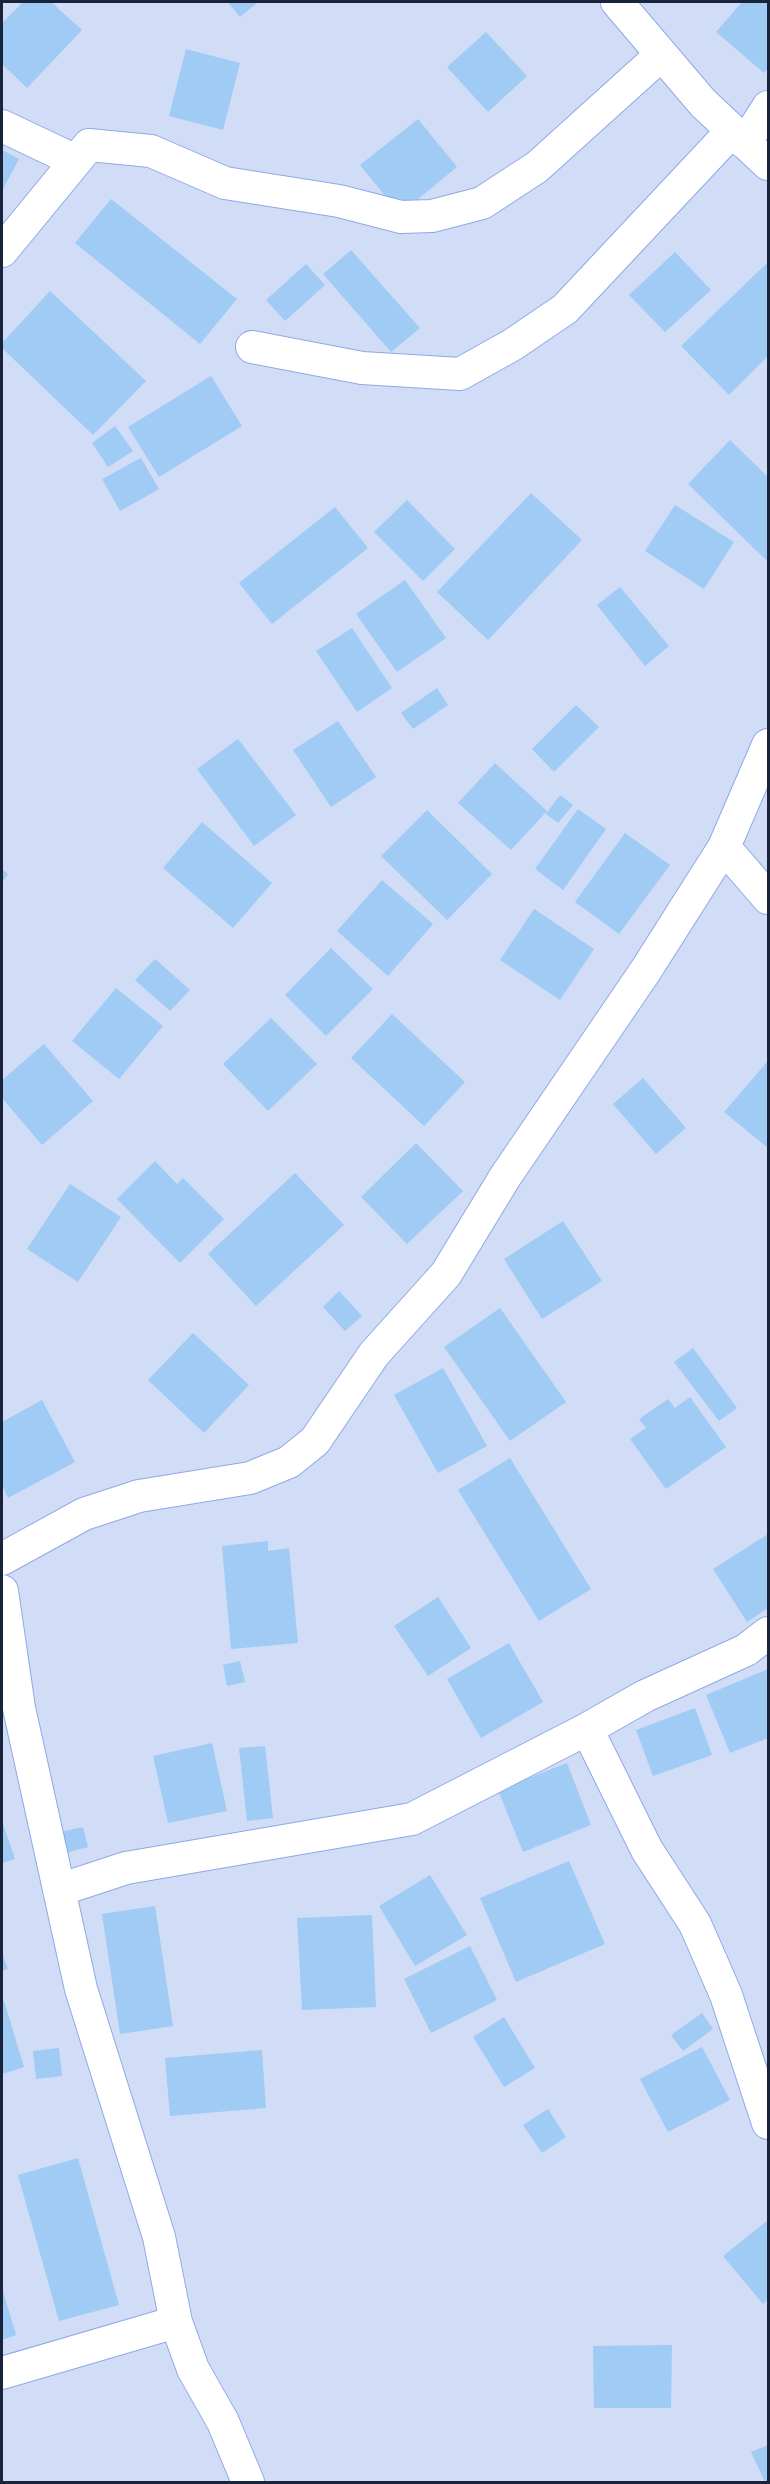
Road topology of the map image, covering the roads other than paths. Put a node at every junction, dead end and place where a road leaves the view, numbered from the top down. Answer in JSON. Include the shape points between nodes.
{"nodes":[{"id":1,"x":616,"y":2,"type":"edge"},
{"id":2,"x":661,"y":55,"type":"junction"},
{"id":3,"x":768,"y":107,"type":"edge"},
{"id":4,"x":2,"y":126,"type":"edge"},
{"id":5,"x":739,"y":137,"type":"junction"},
{"id":6,"x":76,"y":162,"type":"junction"},
{"id":7,"x":768,"y":164,"type":"edge"},
{"id":8,"x":2,"y":251,"type":"edge"},
{"id":9,"x":252,"y":347,"type":"dead end"},
{"id":10,"x":768,"y":745,"type":"edge"},
{"id":11,"x":724,"y":847,"type":"junction"},
{"id":12,"x":768,"y":898,"type":"edge"},
{"id":13,"x":2,"y":1559,"type":"edge"},
{"id":14,"x":2,"y":1591,"type":"edge"},
{"id":15,"x":768,"y":1633,"type":"edge"},
{"id":16,"x":587,"y":1729,"type":"junction"},
{"id":17,"x":59,"y":1890,"type":"junction"},
{"id":18,"x":768,"y":2123,"type":"edge"},
{"id":19,"x":176,"y":2322,"type":"junction"},
{"id":20,"x":2,"y":2373,"type":"edge"},
{"id":21,"x":248,"y":2482,"type":"edge"}],
"edges":[{"from":1,"to":2,"type":"street"},
{"from":2,"to":5,"type":"street"},
{"from":2,"to":6,"type":"street","via":[[537,166],[482,203],[432,216],[401,218],[339,201],[225,183],[151,151],[88,145]]},
{"from":3,"to":5,"type":"street"},
{"from":4,"to":6,"type":"street"},
{"from":5,"to":7,"type":"street"},
{"from":5,"to":9,"type":"street","via":[[565,309],[460,374],[362,368]]},
{"from":6,"to":8,"type":"street"},
{"from":10,"to":11,"type":"street"},
{"from":11,"to":12,"type":"street"},
{"from":11,"to":13,"type":"street","via":[[646,970],[505,1177],[446,1274],[374,1354],[315,1441],[289,1462],[250,1478],[139,1496],[84,1514]]},
{"from":14,"to":17,"type":"street","via":[[19,1708]]},
{"from":15,"to":16,"type":"street","via":[[746,1650],[645,1696]]},
{"from":16,"to":17,"type":"street","via":[[412,1819],[126,1868]]},
{"from":16,"to":18,"type":"street","via":[[647,1850],[695,1924],[726,1995]]},
{"from":17,"to":19,"type":"street","via":[[81,1989],[159,2237]]},
{"from":19,"to":20,"type":"street"},
{"from":19,"to":21,"type":"street","via":[[193,2369],[223,2422]]}]}
